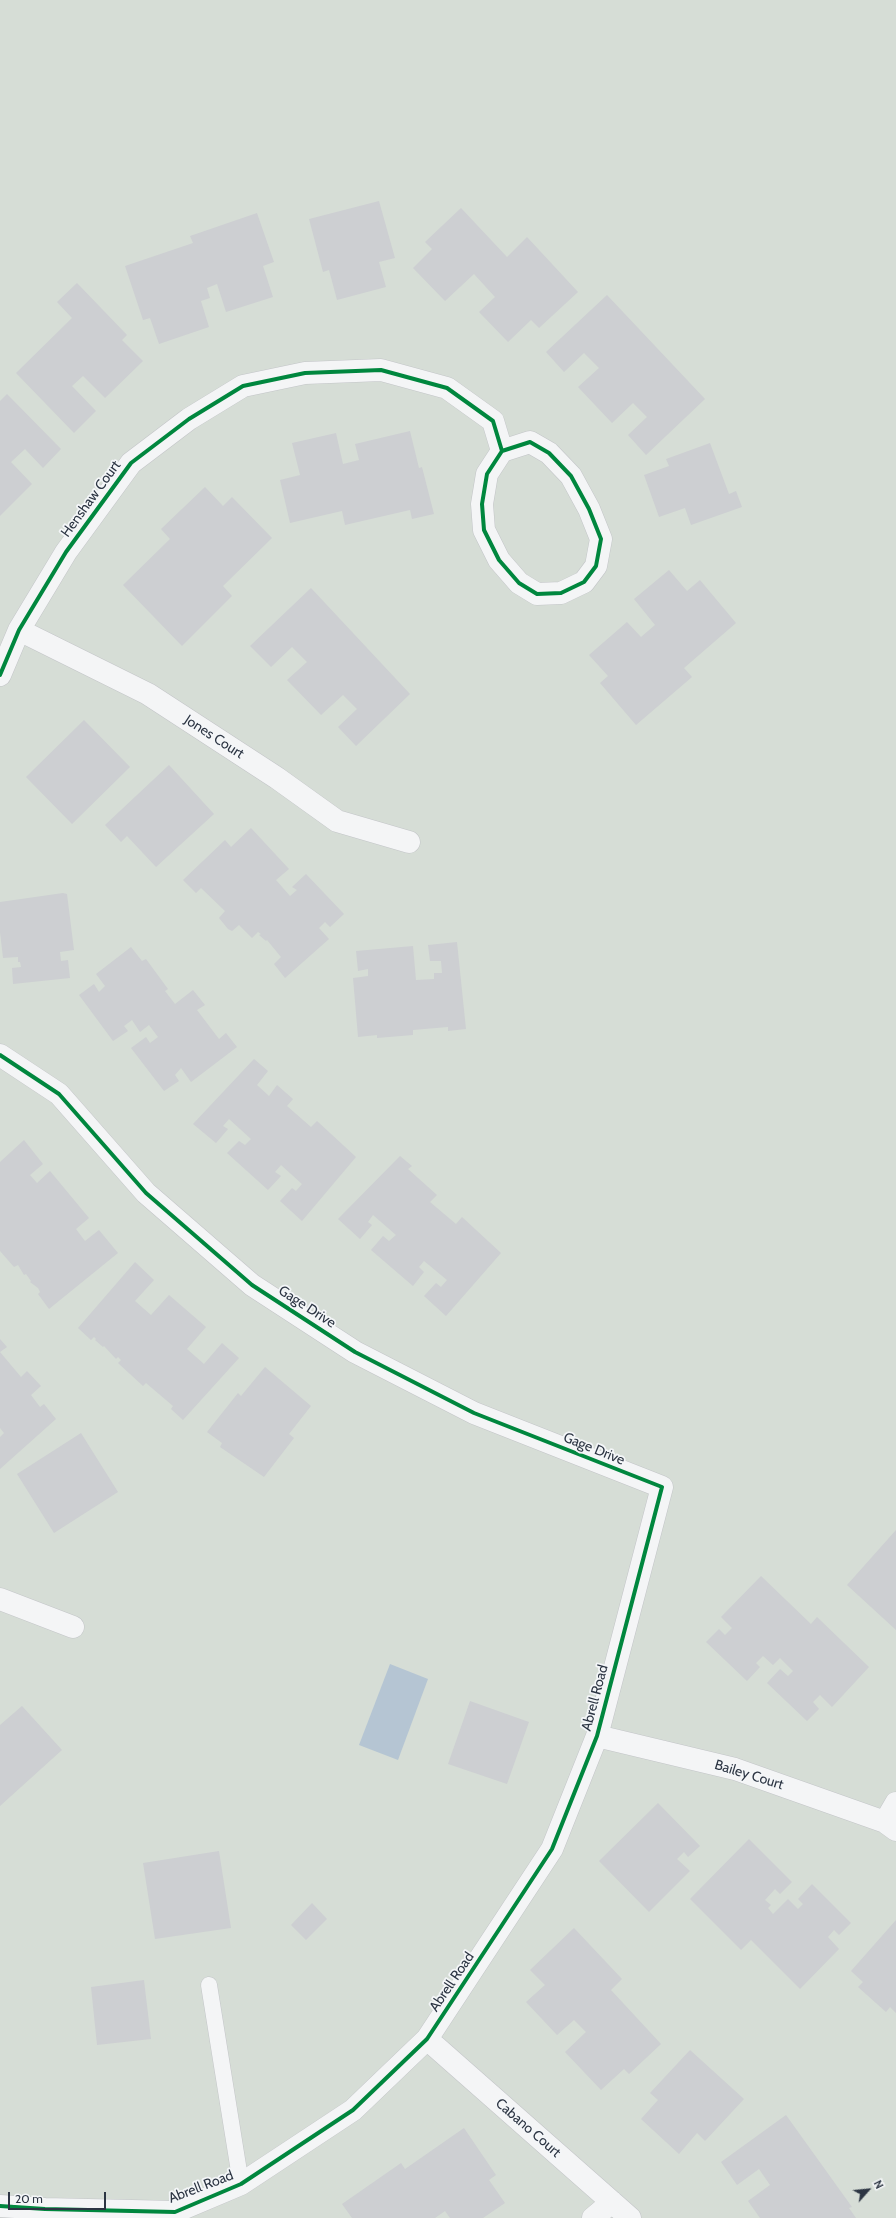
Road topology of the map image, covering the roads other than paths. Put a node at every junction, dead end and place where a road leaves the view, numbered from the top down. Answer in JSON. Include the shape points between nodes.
{"nodes":[{"id":1,"x":502,"y":451,"type":"junction"},
{"id":2,"x":19,"y":630,"type":"junction"},
{"id":3,"x":0,"y":675,"type":"edge"},
{"id":4,"x":408,"y":842,"type":"dead end"},
{"id":5,"x":0,"y":1055,"type":"edge"},
{"id":6,"x":662,"y":1487,"type":"joint"},
{"id":7,"x":0,"y":1599,"type":"edge"},
{"id":8,"x":73,"y":1627,"type":"dead end"},
{"id":9,"x":597,"y":1736,"type":"junction"},
{"id":10,"x":896,"y":1803,"type":"edge"},
{"id":11,"x":890,"y":1826,"type":"edge"},
{"id":12,"x":209,"y":1985,"type":"dead end"},
{"id":13,"x":427,"y":2039,"type":"junction"},
{"id":14,"x":241,"y":2184,"type":"junction"},
{"id":15,"x":612,"y":2202,"type":"junction"},
{"id":16,"x":0,"y":2206,"type":"edge"},
{"id":17,"x":593,"y":2218,"type":"edge"},
{"id":18,"x":630,"y":2218,"type":"edge"}],
"edges":[{"from":1,"to":1,"type":"street","via":[[487,474],[482,504],[484,530],[499,560],[519,582],[537,594],[561,593],[584,582],[596,566],[601,539],[589,509],[570,476],[549,453],[530,442]]},
{"from":1,"to":2,"type":"street","name":"Henshaw Court","via":[[492,421],[447,388],[381,370],[304,373],[243,386],[189,419],[131,463],[66,552]]},
{"from":2,"to":3,"type":"street","name":"Henshaw Court"},
{"from":2,"to":4,"type":"street","name":"Jones Court","via":[[148,694],[277,778],[337,821]]},
{"from":5,"to":6,"type":"street","name":"Gage Drive","via":[[59,1094],[146,1193],[259,1289],[356,1352],[474,1413]]},
{"from":6,"to":9,"type":"street","name":"Abrell Road"},
{"from":7,"to":8,"type":"street"},
{"from":9,"to":11,"type":"street","name":"Bailey Court","via":[[735,1769]]},
{"from":9,"to":13,"type":"street","name":"Abrell Road","via":[[552,1849]]},
{"from":10,"to":11,"type":"street"},
{"from":12,"to":14,"type":"lane"},
{"from":13,"to":14,"type":"street","name":"Abrell Road","via":[[353,2110]]},
{"from":13,"to":15,"type":"street","name":"Cabano Court"},
{"from":14,"to":16,"type":"street","name":"Abrell Road","via":[[175,2212]]},
{"from":15,"to":17,"type":"street"},
{"from":15,"to":18,"type":"street","name":"Cabano Court"}]}
